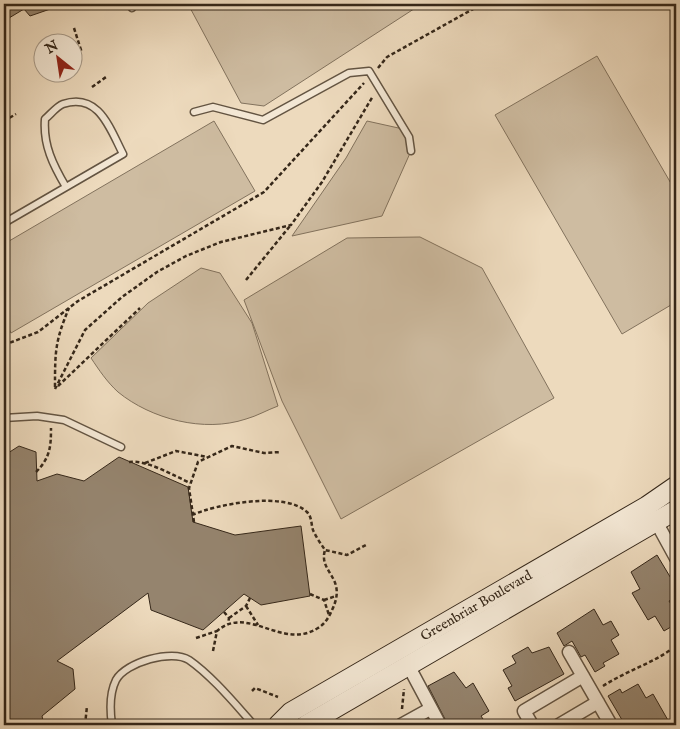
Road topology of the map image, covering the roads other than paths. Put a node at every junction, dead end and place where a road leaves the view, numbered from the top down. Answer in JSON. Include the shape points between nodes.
{"nodes":[{"id":1,"x":194,"y":112,"type":"dead end"},
{"id":2,"x":411,"y":151,"type":"dead end"},
{"id":3,"x":66,"y":187,"type":"junction"},
{"id":4,"x":4,"y":222,"type":"edge"},
{"id":5,"x":4,"y":418,"type":"edge"},
{"id":6,"x":121,"y":446,"type":"dead end"},
{"id":7,"x":676,"y":486,"type":"edge"},
{"id":8,"x":647,"y":506,"type":"junction"},
{"id":9,"x":676,"y":510,"type":"edge"},
{"id":10,"x":657,"y":523,"type":"junction"},
{"id":11,"x":676,"y":558,"type":"edge"},
{"id":12,"x":569,"y":652,"type":"dead end"},
{"id":13,"x":408,"y":665,"type":"junction"},
{"id":14,"x":583,"y":676,"type":"junction"},
{"id":15,"x":596,"y":698,"type":"junction"},
{"id":16,"x":430,"y":709,"type":"junction"},
{"id":17,"x":112,"y":725,"type":"edge"},
{"id":18,"x":254,"y":725,"type":"edge"},
{"id":19,"x":278,"y":725,"type":"edge"},
{"id":20,"x":306,"y":725,"type":"edge"},
{"id":21,"x":401,"y":725,"type":"edge"},
{"id":22,"x":440,"y":725,"type":"edge"},
{"id":23,"x":532,"y":725,"type":"edge"},
{"id":24,"x":560,"y":725,"type":"edge"},
{"id":25,"x":611,"y":725,"type":"edge"}],
"edges":[{"from":1,"to":2,"type":"lane","via":[[213,107],[263,120],[349,72],[369,71],[409,137]]},
{"from":3,"to":3,"type":"lane","via":[[54,167],[44,137],[45,119],[62,104],[84,102],[100,110],[123,154]]},
{"from":3,"to":4,"type":"lane"},
{"from":5,"to":6,"type":"lane","via":[[37,416],[64,420]]},
{"from":7,"to":8,"type":"street","name":"Greenbriar Boulevard"},
{"from":8,"to":10,"type":"street"},
{"from":8,"to":19,"type":"street","name":"Greenbriar Boulevard","via":[[291,712]]},
{"from":9,"to":10,"type":"street","name":"Greenbriar Boulevard"},
{"from":10,"to":11,"type":"street"},
{"from":10,"to":13,"type":"street","name":"Greenbriar Boulevard"},
{"from":12,"to":14,"type":"street"},
{"from":13,"to":16,"type":"street"},
{"from":13,"to":20,"type":"street","name":"Greenbriar Boulevard"},
{"from":14,"to":15,"type":"street"},
{"from":14,"to":23,"type":"street","via":[[524,710]]},
{"from":15,"to":24,"type":"street"},
{"from":15,"to":25,"type":"street"},
{"from":16,"to":21,"type":"street"},
{"from":16,"to":22,"type":"street"},
{"from":17,"to":18,"type":"lane","via":[[109,706],[116,680],[133,665],[157,656],[187,659]]}]}
